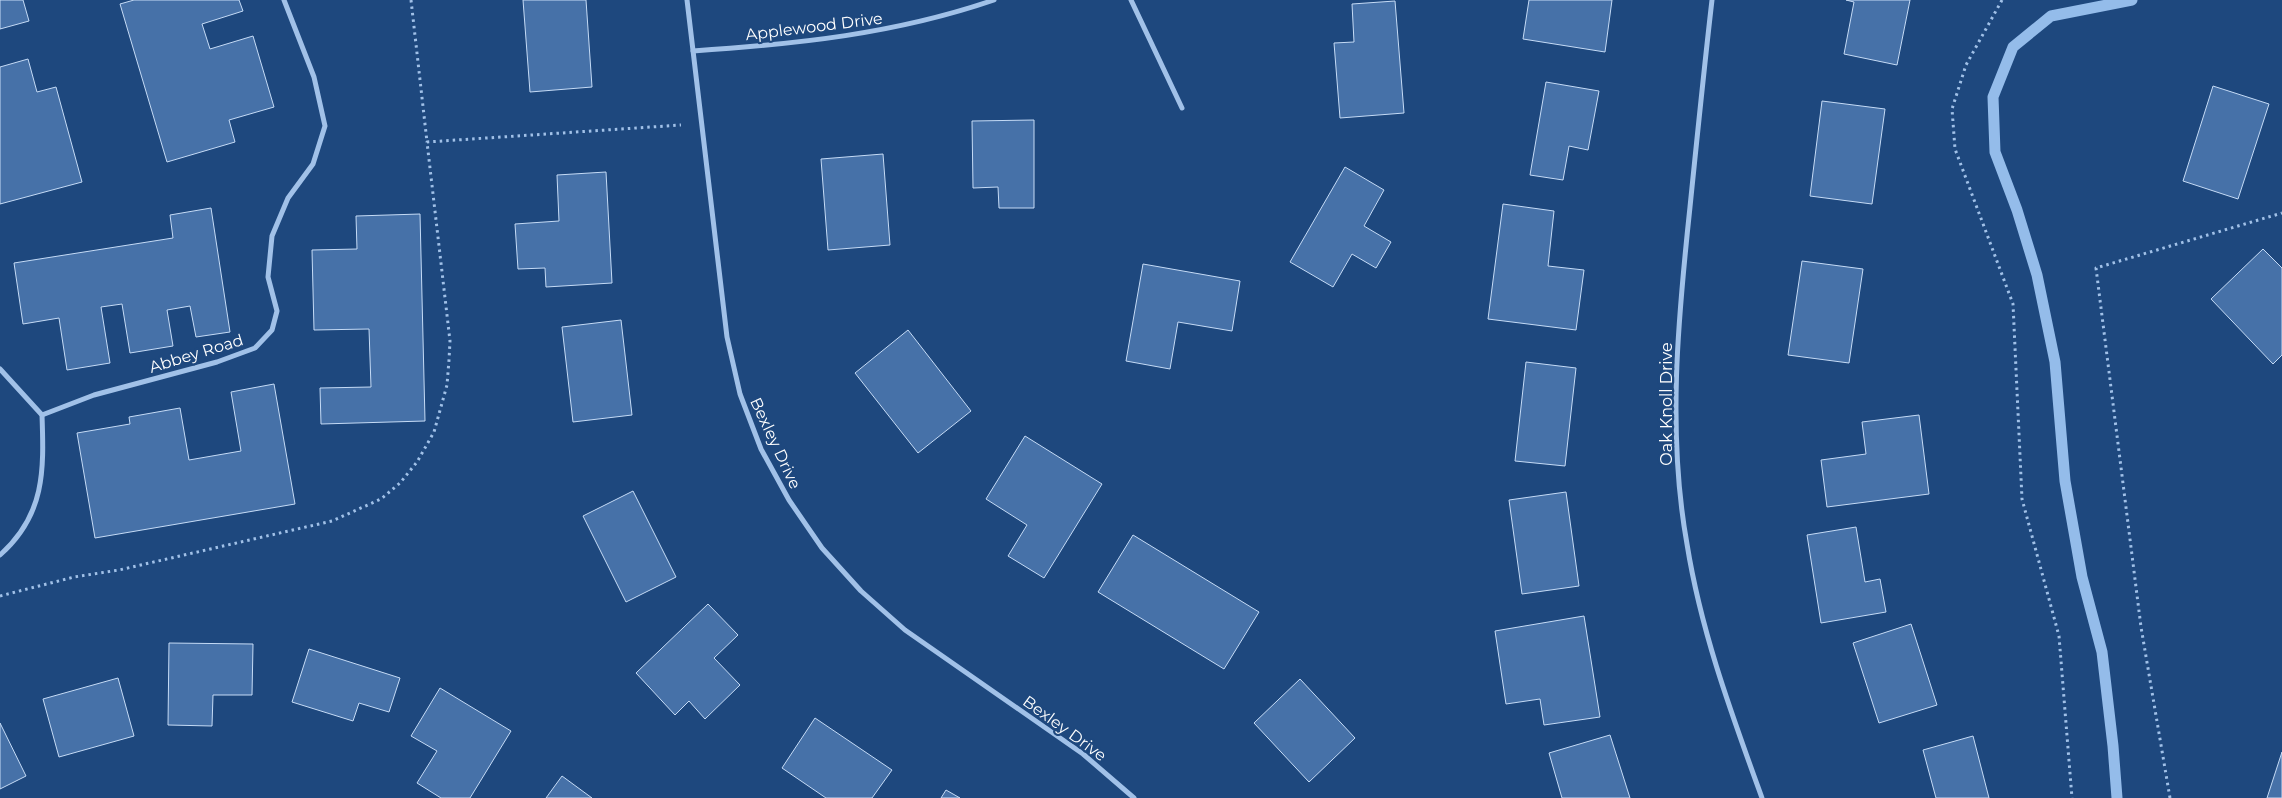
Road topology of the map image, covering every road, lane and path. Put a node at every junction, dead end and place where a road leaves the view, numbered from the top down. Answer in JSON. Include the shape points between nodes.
{"nodes":[{"id":1,"x":284,"y":0,"type":"edge"},
{"id":2,"x":411,"y":0,"type":"edge"},
{"id":3,"x":687,"y":0,"type":"edge"},
{"id":4,"x":994,"y":0,"type":"edge"},
{"id":5,"x":1131,"y":0,"type":"edge"},
{"id":6,"x":1712,"y":0,"type":"edge"},
{"id":7,"x":2002,"y":0,"type":"edge"},
{"id":8,"x":693,"y":51,"type":"junction"},
{"id":9,"x":1182,"y":108,"type":"dead end"},
{"id":10,"x":687,"y":124,"type":"dead end"},
{"id":11,"x":427,"y":142,"type":"junction"},
{"id":12,"x":2282,"y":213,"type":"edge"},
{"id":13,"x":0,"y":370,"type":"edge"},
{"id":14,"x":42,"y":415,"type":"junction"},
{"id":15,"x":0,"y":555,"type":"edge"},
{"id":16,"x":0,"y":596,"type":"edge"},
{"id":17,"x":1134,"y":798,"type":"edge"},
{"id":18,"x":1762,"y":798,"type":"edge"},
{"id":19,"x":2072,"y":798,"type":"edge"},
{"id":20,"x":2170,"y":798,"type":"edge"}],
"edges":[{"from":1,"to":14,"type":"street","name":"Abbey Road","via":[[314,77],[324,126],[313,164],[288,198],[272,236],[268,277],[276,311],[272,330],[255,348],[247,351],[94,395]]},
{"from":2,"to":11,"type":"path"},
{"from":3,"to":8,"type":"street","name":"Bexley Drive"},
{"from":4,"to":8,"type":"street","name":"Applewood Drive","via":[[880,31],[796,44]]},
{"from":5,"to":9,"type":"street"},
{"from":6,"to":18,"type":"street","name":"Oak Knoll Drive","via":[[1679,306],[1678,474],[1686,544],[1704,626]]},
{"from":7,"to":19,"type":"path","via":[[1966,65],[1952,109],[1955,149],[2014,304],[2022,499],[2059,636]]},
{"from":8,"to":17,"type":"street","name":"Bexley Drive","via":[[727,337],[740,394],[761,449],[789,500],[822,548],[861,591],[905,630],[1083,754]]},
{"from":10,"to":11,"type":"path"},
{"from":11,"to":16,"type":"path","via":[[450,360],[434,432],[400,484],[381,499],[332,521]]},
{"from":12,"to":20,"type":"path","via":[[2096,268],[2141,627]]},
{"from":13,"to":14,"type":"street"},
{"from":14,"to":15,"type":"street","via":[[42,484],[30,519]]}]}
